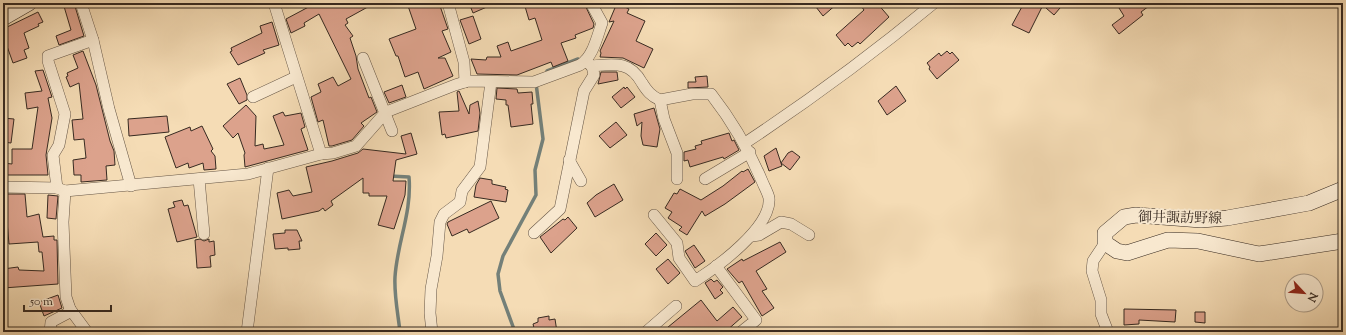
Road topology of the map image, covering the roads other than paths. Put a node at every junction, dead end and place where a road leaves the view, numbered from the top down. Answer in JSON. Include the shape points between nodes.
{"nodes":[{"id":1,"x":29,"y":3,"type":"edge"},
{"id":2,"x":81,"y":3,"type":"edge"},
{"id":3,"x":274,"y":3,"type":"edge"},
{"id":4,"x":448,"y":3,"type":"edge"},
{"id":5,"x":591,"y":3,"type":"edge"},
{"id":6,"x":934,"y":3,"type":"edge"},
{"id":7,"x":3,"y":18,"type":"edge"},
{"id":8,"x":93,"y":40,"type":"junction"},
{"id":9,"x":363,"y":58,"type":"dead end"},
{"id":10,"x":589,"y":64,"type":"junction"},
{"id":11,"x":296,"y":77,"type":"junction"},
{"id":12,"x":465,"y":82,"type":"junction"},
{"id":13,"x":490,"y":82,"type":"junction"},
{"id":14,"x":253,"y":97,"type":"dead end"},
{"id":15,"x":660,"y":100,"type":"junction"},
{"id":16,"x":385,"y":113,"type":"junction"},
{"id":17,"x":392,"y":131,"type":"dead end"},
{"id":18,"x":748,"y":148,"type":"junction"},
{"id":19,"x":321,"y":154,"type":"junction"},
{"id":20,"x":569,"y":160,"type":"junction"},
{"id":21,"x":268,"y":168,"type":"junction"},
{"id":22,"x":199,"y":179,"type":"junction"},
{"id":23,"x":677,"y":179,"type":"dead end"},
{"id":24,"x":705,"y":179,"type":"dead end"},
{"id":25,"x":581,"y":181,"type":"dead end"},
{"id":26,"x":131,"y":186,"type":"junction"},
{"id":27,"x":3,"y":187,"type":"edge"},
{"id":28,"x":1343,"y":189,"type":"edge"},
{"id":29,"x":61,"y":190,"type":"junction"},
{"id":30,"x":654,"y":215,"type":"dead end"},
{"id":31,"x":534,"y":233,"type":"dead end"},
{"id":32,"x":204,"y":234,"type":"dead end"},
{"id":33,"x":809,"y":235,"type":"dead end"},
{"id":34,"x":752,"y":236,"type":"junction"},
{"id":35,"x":1343,"y":241,"type":"edge"},
{"id":36,"x":1106,"y":244,"type":"junction"},
{"id":37,"x":716,"y":266,"type":"junction"},
{"id":38,"x":676,"y":306,"type":"dead end"},
{"id":39,"x":70,"y":309,"type":"junction"},
{"id":40,"x":50,"y":332,"type":"edge"},
{"id":41,"x":87,"y":332,"type":"edge"},
{"id":42,"x":247,"y":332,"type":"edge"},
{"id":43,"x":432,"y":332,"type":"edge"},
{"id":44,"x":646,"y":332,"type":"edge"},
{"id":45,"x":741,"y":332,"type":"edge"},
{"id":46,"x":1108,"y":332,"type":"edge"}],
"edges":[{"from":1,"to":7,"type":"main road"},
{"from":2,"to":8,"type":"street"},
{"from":3,"to":11,"type":"street"},
{"from":4,"to":12,"type":"street","via":[[464,62]]},
{"from":5,"to":10,"type":"street","via":[[602,23]]},
{"from":6,"to":18,"type":"street"},
{"from":8,"to":26,"type":"street"},
{"from":8,"to":29,"type":"street","via":[[48,56],[65,114],[59,145],[52,155]]},
{"from":9,"to":16,"type":"street"},
{"from":10,"to":13,"type":"street","via":[[534,82]]},
{"from":10,"to":15,"type":"street","via":[[614,64],[632,70],[648,92]]},
{"from":10,"to":20,"type":"street","via":[[594,75],[584,91]]},
{"from":11,"to":14,"type":"street"},
{"from":11,"to":19,"type":"street"},
{"from":12,"to":13,"type":"street"},
{"from":12,"to":16,"type":"street"},
{"from":13,"to":43,"type":"street","via":[[480,168],[462,191],[460,202],[444,214],[440,222],[431,289]]},
{"from":15,"to":18,"type":"street","via":[[692,94],[711,94]]},
{"from":15,"to":23,"type":"street","via":[[677,153]]},
{"from":16,"to":17,"type":"street"},
{"from":16,"to":19,"type":"street","via":[[356,146]]},
{"from":18,"to":24,"type":"street"},
{"from":18,"to":34,"type":"street","via":[[769,198],[767,210]]},
{"from":19,"to":21,"type":"street"},
{"from":20,"to":25,"type":"street"},
{"from":20,"to":31,"type":"street","via":[[560,209]]},
{"from":21,"to":22,"type":"street","via":[[248,174]]},
{"from":21,"to":42,"type":"street"},
{"from":22,"to":26,"type":"street"},
{"from":22,"to":32,"type":"street"},
{"from":26,"to":29,"type":"street"},
{"from":27,"to":29,"type":"street"},
{"from":28,"to":36,"type":"main road","name":"御井諏訪野線","via":[[1309,203],[1228,218],[1201,220],[1136,215],[1124,217],[1105,233]]},
{"from":29,"to":39,"type":"street","via":[[66,297]]},
{"from":30,"to":37,"type":"street","via":[[677,243],[679,258],[695,281]]},
{"from":33,"to":34,"type":"street","via":[[791,224],[781,222],[759,235]]},
{"from":34,"to":37,"type":"street"},
{"from":35,"to":36,"type":"main road","name":"御井諏訪野線","via":[[1258,254],[1198,241],[1168,240],[1127,253],[1117,251]]},
{"from":36,"to":46,"type":"street","via":[[1093,261],[1092,271],[1101,300],[1100,314]]},
{"from":37,"to":45,"type":"street","via":[[756,320]]},
{"from":38,"to":44,"type":"street"},
{"from":39,"to":40,"type":"street","via":[[68,314],[50,322]]},
{"from":39,"to":41,"type":"street"}]}
